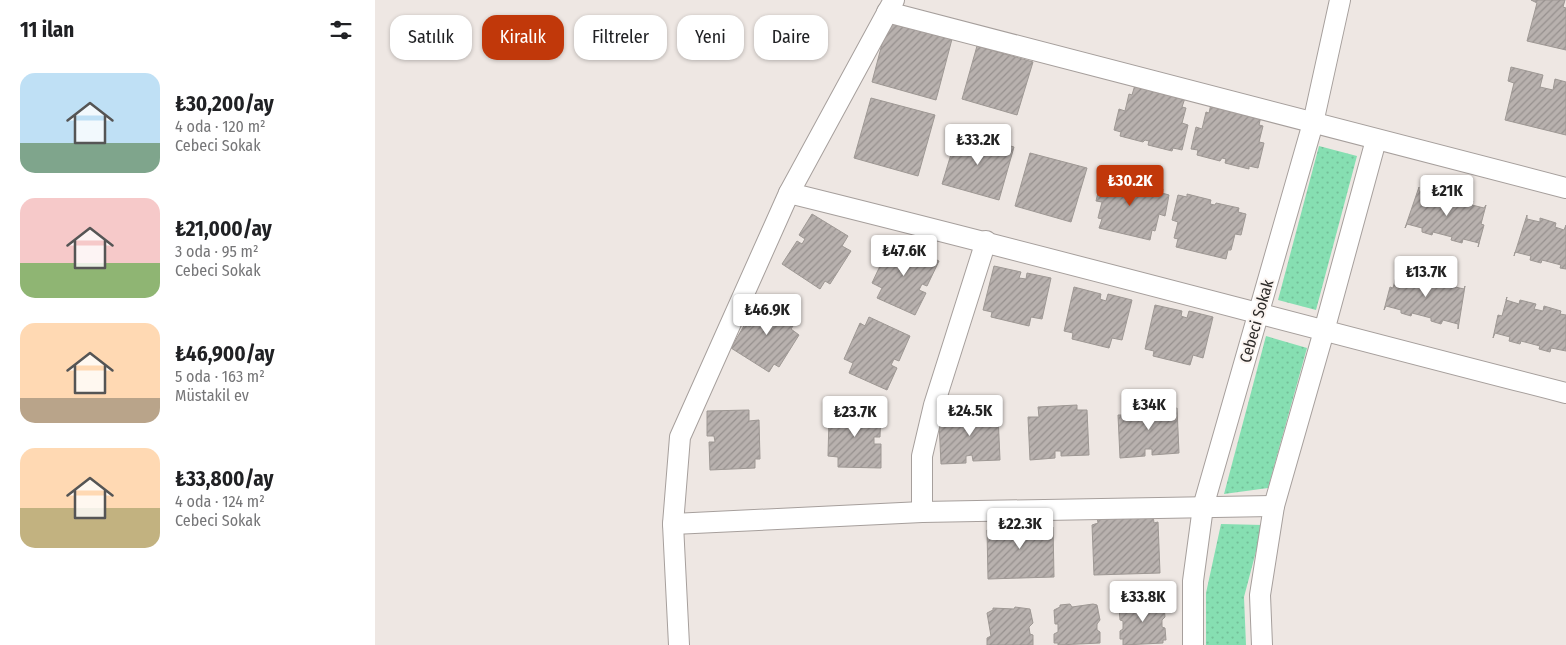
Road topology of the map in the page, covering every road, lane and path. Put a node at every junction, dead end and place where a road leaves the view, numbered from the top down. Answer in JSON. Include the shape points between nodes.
{"nodes":[{"id":1,"x":1340,"y":0,"type":"edge"},
{"id":2,"x":891,"y":6,"type":"edge"},
{"id":3,"x":1313,"y":123,"type":"junction"},
{"id":4,"x":1376,"y":140,"type":"junction"},
{"id":5,"x":1566,"y":188,"type":"edge"},
{"id":6,"x":789,"y":193,"type":"junction"},
{"id":7,"x":986,"y":241,"type":"junction"},
{"id":8,"x":1257,"y":314,"type":"junction"},
{"id":9,"x":1324,"y":331,"type":"junction"},
{"id":10,"x":1566,"y":393,"type":"edge"},
{"id":11,"x":1274,"y":506,"type":"junction"},
{"id":12,"x":1203,"y":507,"type":"junction"},
{"id":13,"x":922,"y":512,"type":"junction"},
{"id":14,"x":673,"y":524,"type":"junction"},
{"id":15,"x":679,"y":645,"type":"edge"},
{"id":16,"x":1193,"y":645,"type":"edge"},
{"id":17,"x":1262,"y":645,"type":"edge"}],
"edges":[{"from":1,"to":3,"type":"street","name":"Cebeci Sokak"},
{"from":2,"to":3,"type":"street"},
{"from":2,"to":6,"type":"street"},
{"from":3,"to":4,"type":"street"},
{"from":3,"to":8,"type":"street","name":"Cebeci Sokak"},
{"from":4,"to":5,"type":"street"},
{"from":4,"to":9,"type":"street"},
{"from":6,"to":7,"type":"street"},
{"from":6,"to":14,"type":"street","via":[[679,437]]},
{"from":7,"to":8,"type":"street"},
{"from":7,"to":13,"type":"street","via":[[930,422],[922,456]]},
{"from":8,"to":9,"type":"street"},
{"from":8,"to":12,"type":"street","name":"Cebeci Sokak"},
{"from":9,"to":10,"type":"street"},
{"from":9,"to":11,"type":"street"},
{"from":11,"to":12,"type":"street"},
{"from":11,"to":17,"type":"street","via":[[1260,595]]},
{"from":12,"to":13,"type":"street"},
{"from":12,"to":16,"type":"street","name":"Cebeci Sokak","via":[[1193,581]]},
{"from":13,"to":14,"type":"street"},
{"from":14,"to":15,"type":"street"}]}
